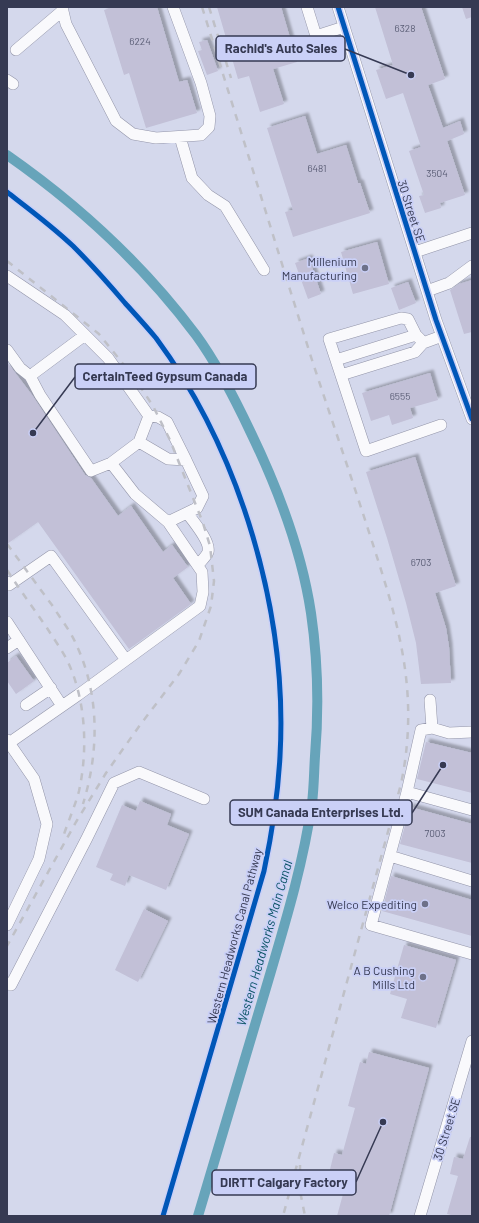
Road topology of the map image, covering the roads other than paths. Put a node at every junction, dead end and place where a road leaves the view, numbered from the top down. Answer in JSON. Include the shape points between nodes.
{"nodes":[{"id":1,"x":173,"y":7,"type":"edge"},
{"id":2,"x":307,"y":7,"type":"edge"},
{"id":3,"x":338,"y":7,"type":"edge"},
{"id":4,"x":62,"y":9,"type":"edge"},
{"id":5,"x":344,"y":27,"type":"junction"},
{"id":6,"x":16,"y":50,"type":"dead end"},
{"id":7,"x":180,"y":137,"type":"junction"},
{"id":8,"x":472,"y":233,"type":"edge"},
{"id":9,"x":415,"y":252,"type":"junction"},
{"id":10,"x":472,"y":266,"type":"edge"},
{"id":11,"x":264,"y":270,"type":"dead end"},
{"id":12,"x":7,"y":276,"type":"edge"},
{"id":13,"x":427,"y":291,"type":"junction"},
{"id":14,"x":85,"y":335,"type":"junction"},
{"id":15,"x":442,"y":336,"type":"junction"},
{"id":16,"x":420,"y":339,"type":"junction"},
{"id":17,"x":7,"y":350,"type":"edge"},
{"id":18,"x":336,"y":360,"type":"junction"},
{"id":19,"x":341,"y":375,"type":"junction"},
{"id":20,"x":30,"y":376,"type":"junction"},
{"id":21,"x":149,"y":416,"type":"junction"},
{"id":22,"x":472,"y":419,"type":"edge"},
{"id":23,"x":441,"y":425,"type":"dead end"},
{"id":24,"x":139,"y":442,"type":"junction"},
{"id":25,"x":186,"y":460,"type":"junction"},
{"id":26,"x":111,"y":462,"type":"junction"},
{"id":27,"x":187,"y":512,"type":"junction"},
{"id":28,"x":168,"y":522,"type":"junction"},
{"id":29,"x":198,"y":565,"type":"junction"},
{"id":30,"x":7,"y":582,"type":"edge"},
{"id":31,"x":7,"y":622,"type":"edge"},
{"id":32,"x":19,"y":640,"type":"junction"},
{"id":33,"x":7,"y":648,"type":"edge"},
{"id":34,"x":126,"y":660,"type":"junction"},
{"id":35,"x":50,"y":688,"type":"junction"},
{"id":36,"x":430,"y":700,"type":"dead end"},
{"id":37,"x":26,"y":705,"type":"dead end"},
{"id":38,"x":62,"y":706,"type":"junction"},
{"id":39,"x":432,"y":728,"type":"junction"},
{"id":40,"x":472,"y":732,"type":"edge"},
{"id":41,"x":8,"y":742,"type":"edge"},
{"id":42,"x":407,"y":792,"type":"junction"},
{"id":43,"x":204,"y":799,"type":"dead end"},
{"id":44,"x":472,"y":810,"type":"edge"},
{"id":45,"x":390,"y":856,"type":"junction"},
{"id":46,"x":472,"y":881,"type":"edge"},
{"id":47,"x":7,"y":925,"type":"edge"},
{"id":48,"x":472,"y":954,"type":"edge"},
{"id":49,"x":7,"y":983,"type":"edge"},
{"id":50,"x":472,"y":1041,"type":"edge"},
{"id":51,"x":471,"y":1057,"type":"edge"},
{"id":52,"x":420,"y":1216,"type":"edge"}],
"edges":[{"from":1,"to":7,"type":"street","via":[[201,83],[210,116],[209,127],[201,135]]},
{"from":2,"to":5,"type":"street","via":[[316,36]]},
{"from":3,"to":5,"type":"street","name":"30 Street SE"},
{"from":4,"to":6,"type":"street"},
{"from":4,"to":7,"type":"street","via":[[66,24],[116,121],[133,134],[156,138]]},
{"from":5,"to":9,"type":"street","name":"30 Street SE"},
{"from":7,"to":11,"type":"street","via":[[192,178],[208,195],[225,206]]},
{"from":8,"to":9,"type":"street"},
{"from":9,"to":13,"type":"street","name":"30 Street SE"},
{"from":10,"to":13,"type":"street","via":[[449,283]]},
{"from":12,"to":14,"type":"street","via":[[65,315]]},
{"from":13,"to":15,"type":"street","name":"30 Street SE"},
{"from":14,"to":20,"type":"street"},
{"from":14,"to":21,"type":"street","via":[[108,358]]},
{"from":15,"to":16,"type":"street"},
{"from":15,"to":22,"type":"street","name":"30 Street SE"},
{"from":16,"to":18,"type":"street"},
{"from":16,"to":18,"type":"street","via":[[408,319],[400,318],[329,339]]},
{"from":16,"to":19,"type":"street","via":[[415,352]]},
{"from":17,"to":20,"type":"street","via":[[20,368]]},
{"from":18,"to":19,"type":"street"},
{"from":19,"to":23,"type":"street","via":[[366,451]]},
{"from":20,"to":26,"type":"street","via":[[40,396],[91,471]]},
{"from":21,"to":24,"type":"street"},
{"from":21,"to":25,"type":"street","via":[[167,422]]},
{"from":24,"to":25,"type":"street","via":[[168,460]]},
{"from":24,"to":26,"type":"street"},
{"from":25,"to":27,"type":"street","via":[[203,496],[197,508]]},
{"from":26,"to":28,"type":"street","via":[[134,494]]},
{"from":27,"to":28,"type":"street"},
{"from":27,"to":29,"type":"street","via":[[208,546],[208,553]]},
{"from":28,"to":29,"type":"street"},
{"from":29,"to":34,"type":"street","via":[[202,572],[203,592],[200,606]]},
{"from":30,"to":34,"type":"street","via":[[9,585],[50,556]]},
{"from":31,"to":32,"type":"street"},
{"from":32,"to":33,"type":"street"},
{"from":32,"to":35,"type":"street"},
{"from":34,"to":38,"type":"street"},
{"from":35,"to":37,"type":"street"},
{"from":35,"to":38,"type":"street"},
{"from":36,"to":39,"type":"street"},
{"from":38,"to":41,"type":"street"},
{"from":39,"to":40,"type":"street","via":[[449,733]]},
{"from":39,"to":42,"type":"street","via":[[421,730]]},
{"from":41,"to":47,"type":"street","via":[[34,779],[47,824],[39,859]]},
{"from":42,"to":44,"type":"street"},
{"from":42,"to":45,"type":"street"},
{"from":43,"to":49,"type":"street","via":[[139,772],[114,783],[11,985]]},
{"from":45,"to":46,"type":"street"},
{"from":45,"to":48,"type":"street","via":[[371,926]]},
{"from":50,"to":51,"type":"street","name":"30 Street SE"},
{"from":51,"to":52,"type":"street","name":"30 Street SE"}]}
